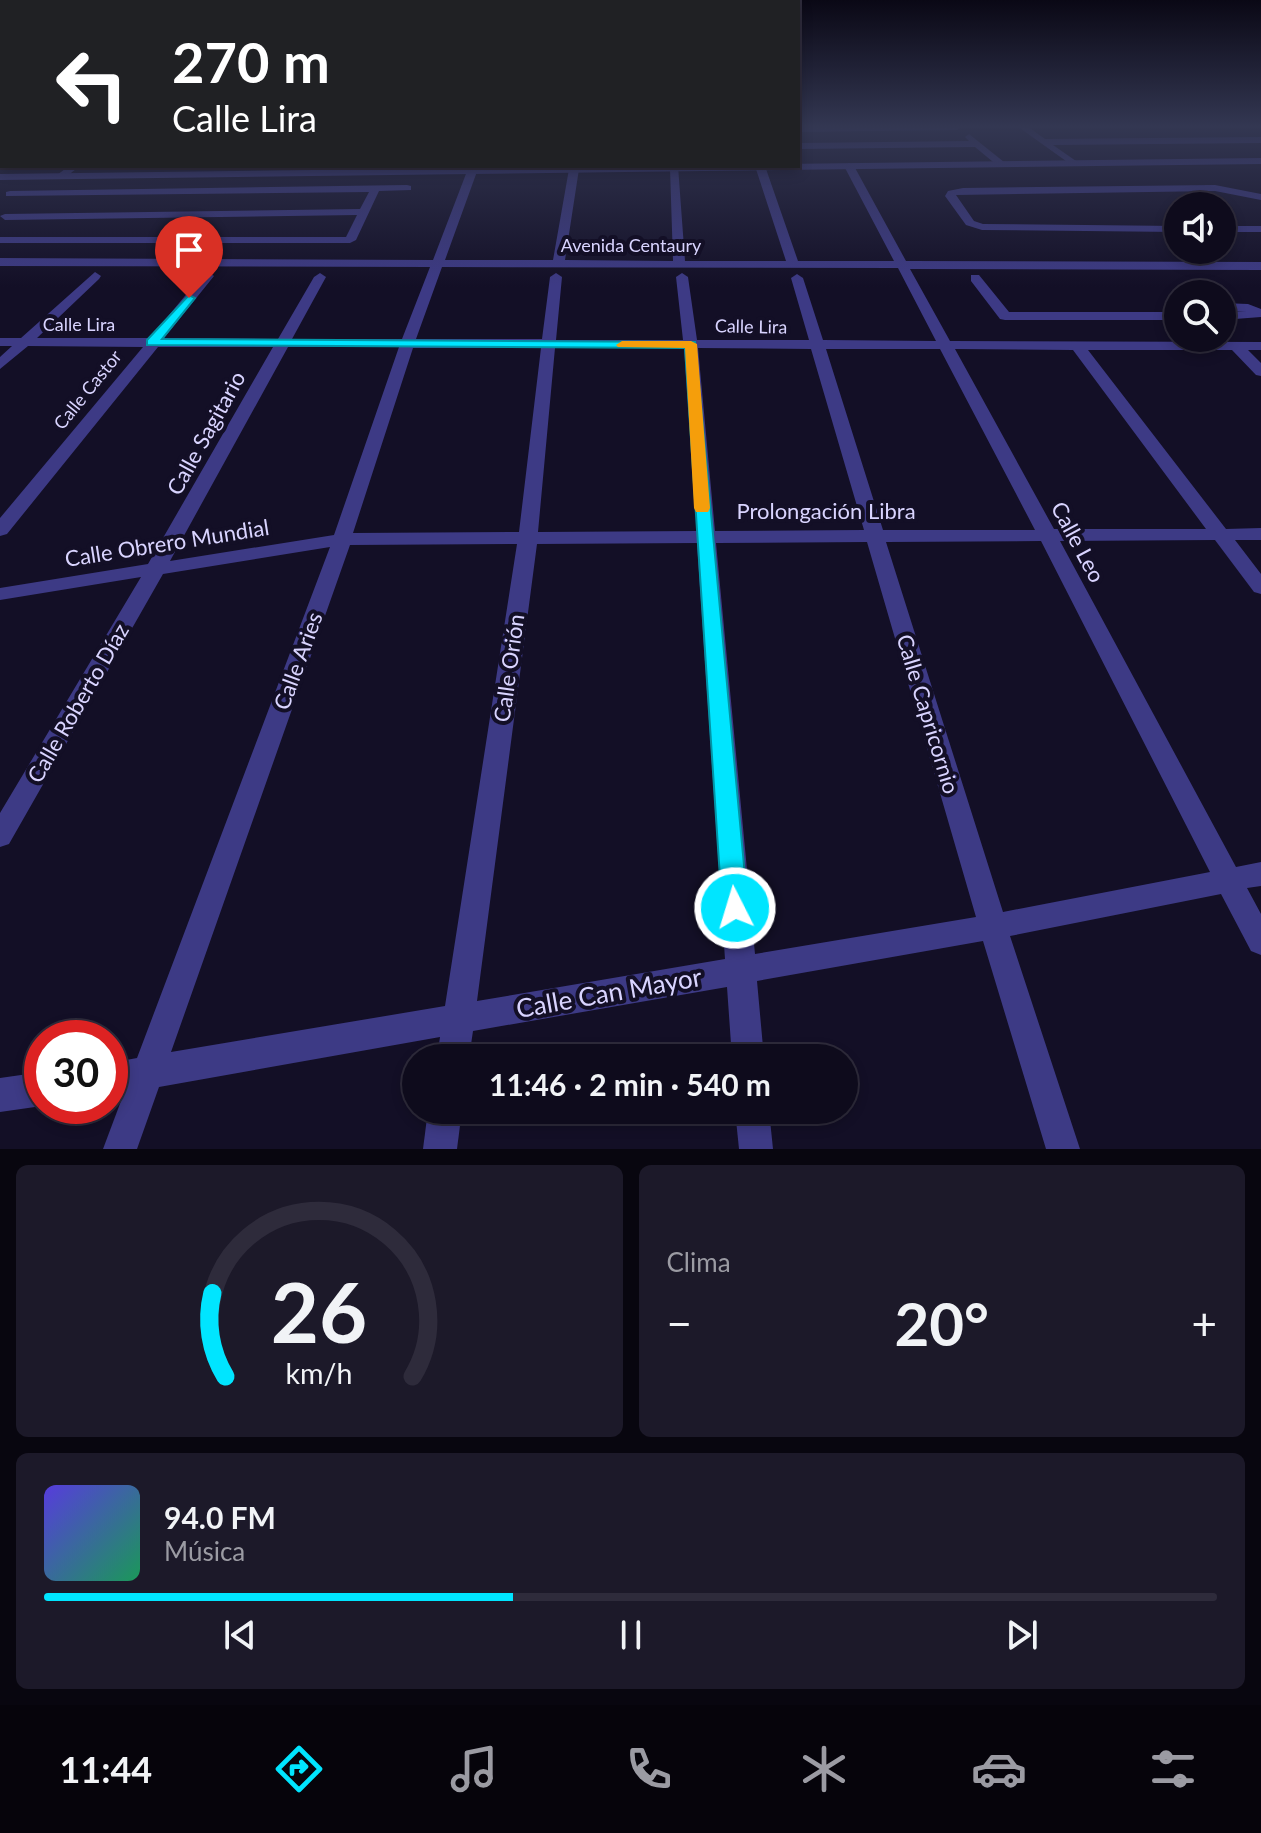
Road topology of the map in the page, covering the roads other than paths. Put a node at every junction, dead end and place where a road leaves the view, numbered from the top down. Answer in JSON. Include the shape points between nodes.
{"nodes":[{"id":1,"x":469,"y":180,"type":"edge"},
{"id":2,"x":572,"y":180,"type":"edge"},
{"id":3,"x":676,"y":180,"type":"edge"},
{"id":4,"x":765,"y":180,"type":"edge"},
{"id":5,"x":856,"y":180,"type":"edge"},
{"id":6,"x":407,"y":188,"type":"dead end"},
{"id":7,"x":375,"y":189,"type":"junction"},
{"id":8,"x":1235,"y":192,"type":"edge"},
{"id":9,"x":1236,"y":192,"type":"edge"},
{"id":10,"x":10,"y":194,"type":"dead end"},
{"id":11,"x":25,"y":194,"type":"junction"},
{"id":12,"x":1261,"y":197,"type":"edge"},
{"id":13,"x":364,"y":212,"type":"junction"},
{"id":14,"x":2,"y":220,"type":"edge"},
{"id":15,"x":1164,"y":229,"type":"edge"},
{"id":16,"x":1236,"y":229,"type":"edge"},
{"id":17,"x":1261,"y":229,"type":"edge"},
{"id":18,"x":0,"y":240,"type":"edge"},
{"id":19,"x":32,"y":241,"type":"junction"},
{"id":20,"x":61,"y":241,"type":"junction"},
{"id":21,"x":0,"y":262,"type":"edge"},
{"id":22,"x":22,"y":262,"type":"junction"},
{"id":23,"x":435,"y":270,"type":"junction"},
{"id":24,"x":557,"y":270,"type":"junction"},
{"id":25,"x":1260,"y":270,"type":"edge"},
{"id":26,"x":680,"y":271,"type":"junction"},
{"id":27,"x":795,"y":271,"type":"junction"},
{"id":28,"x":906,"y":271,"type":"junction"},
{"id":29,"x":4,"y":276,"type":"edge"},
{"id":30,"x":95,"y":276,"type":"junction"},
{"id":31,"x":208,"y":276,"type":"junction"},
{"id":32,"x":320,"y":277,"type":"junction"},
{"id":33,"x":981,"y":278,"type":"junction"},
{"id":34,"x":1164,"y":307,"type":"edge"},
{"id":35,"x":1236,"y":308,"type":"edge"},
{"id":36,"x":1164,"y":316,"type":"edge"},
{"id":37,"x":1236,"y":316,"type":"edge"},
{"id":38,"x":0,"y":342,"type":"edge"},
{"id":39,"x":23,"y":342,"type":"junction"},
{"id":40,"x":152,"y":343,"type":"junction"},
{"id":41,"x":282,"y":343,"type":"junction"},
{"id":42,"x":407,"y":344,"type":"junction"},
{"id":43,"x":691,"y":344,"type":"junction"},
{"id":44,"x":548,"y":345,"type":"junction"},
{"id":45,"x":947,"y":345,"type":"junction"},
{"id":46,"x":818,"y":346,"type":"junction"},
{"id":47,"x":1078,"y":346,"type":"junction"},
{"id":48,"x":1164,"y":346,"type":"edge"},
{"id":49,"x":1236,"y":346,"type":"joint"},
{"id":50,"x":1261,"y":346,"type":"edge"},
{"id":51,"x":0,"y":365,"type":"edge"},
{"id":52,"x":1261,"y":372,"type":"edge"},
{"id":53,"x":0,"y":530,"type":"edge"},
{"id":54,"x":1047,"y":534,"type":"junction"},
{"id":55,"x":1220,"y":534,"type":"junction"},
{"id":56,"x":1261,"y":534,"type":"edge"},
{"id":57,"x":704,"y":535,"type":"junction"},
{"id":58,"x":874,"y":535,"type":"junction"},
{"id":59,"x":528,"y":536,"type":"junction"},
{"id":60,"x":342,"y":539,"type":"junction"},
{"id":61,"x":155,"y":570,"type":"junction"},
{"id":62,"x":1261,"y":588,"type":"edge"},
{"id":63,"x":0,"y":594,"type":"edge"},
{"id":64,"x":0,"y":836,"type":"edge"},
{"id":65,"x":1261,"y":874,"type":"edge"},
{"id":66,"x":1227,"y":880,"type":"junction"},
{"id":67,"x":993,"y":927,"type":"junction"},
{"id":68,"x":1261,"y":942,"type":"edge"},
{"id":69,"x":740,"y":970,"type":"junction"},
{"id":70,"x":458,"y":1020,"type":"junction"},
{"id":71,"x":455,"y":1044,"type":"edge"},
{"id":72,"x":747,"y":1044,"type":"edge"},
{"id":73,"x":146,"y":1074,"type":"junction"},
{"id":74,"x":128,"y":1076,"type":"edge"},
{"id":75,"x":24,"y":1092,"type":"edge"},
{"id":76,"x":0,"y":1095,"type":"edge"},
{"id":77,"x":443,"y":1124,"type":"edge"},
{"id":78,"x":753,"y":1124,"type":"edge"},
{"id":79,"x":120,"y":1149,"type":"edge"},
{"id":80,"x":440,"y":1149,"type":"edge"},
{"id":81,"x":756,"y":1149,"type":"edge"},
{"id":82,"x":1063,"y":1149,"type":"edge"}],
"edges":[{"from":1,"to":23,"type":"street","name":"Calle Aries"},
{"from":2,"to":24,"type":"street","name":"Calle Orión"},
{"from":3,"to":26,"type":"street"},
{"from":4,"to":27,"type":"street","name":"Calle Capricornio"},
{"from":5,"to":28,"type":"street","name":"Calle Leo"},
{"from":6,"to":7,"type":"street"},
{"from":7,"to":11,"type":"street"},
{"from":7,"to":13,"type":"street"},
{"from":8,"to":15,"type":"street","via":[[963,191],[950,196],[970,223],[982,227]]},
{"from":9,"to":12,"type":"street"},
{"from":10,"to":11,"type":"street"},
{"from":11,"to":14,"type":"street"},
{"from":13,"to":14,"type":"street"},
{"from":13,"to":20,"type":"street","via":[[350,240]]},
{"from":16,"to":17,"type":"street"},
{"from":18,"to":19,"type":"street"},
{"from":19,"to":20,"type":"street"},
{"from":19,"to":22,"type":"street"},
{"from":20,"to":22,"type":"street"},
{"from":21,"to":22,"type":"street","name":"Avenida Centaury"},
{"from":22,"to":23,"type":"street","name":"Avenida Centaury"},
{"from":22,"to":29,"type":"street"},
{"from":23,"to":24,"type":"street","name":"Avenida Centaury"},
{"from":23,"to":32,"type":"street","name":"Avenida Centaury"},
{"from":23,"to":42,"type":"street","name":"Calle Aries"},
{"from":24,"to":26,"type":"street","name":"Avenida Centaury"},
{"from":24,"to":44,"type":"street","name":"Calle Orión"},
{"from":25,"to":28,"type":"street","name":"Avenida Centaury"},
{"from":25,"to":33,"type":"street","name":"Avenida Centaury"},
{"from":26,"to":27,"type":"street","name":"Avenida Centaury"},
{"from":26,"to":43,"type":"street"},
{"from":27,"to":28,"type":"street","name":"Avenida Centaury"},
{"from":27,"to":46,"type":"street","name":"Calle Capricornio"},
{"from":28,"to":33,"type":"street","name":"Avenida Centaury"},
{"from":28,"to":45,"type":"street","name":"Calle Leo"},
{"from":29,"to":30,"type":"street","name":"Avenida Centaury"},
{"from":30,"to":31,"type":"street","name":"Avenida Centaury"},
{"from":30,"to":39,"type":"street"},
{"from":31,"to":32,"type":"street","name":"Avenida Centaury"},
{"from":31,"to":40,"type":"street","name":"Calle Castor"},
{"from":32,"to":41,"type":"street","name":"Calle Sagitario"},
{"from":33,"to":34,"type":"street","via":[[1008,306]]},
{"from":33,"to":36,"type":"street","via":[[1005,316]]},
{"from":35,"to":37,"type":"street","via":[[1259,313]]},
{"from":38,"to":39,"type":"street","name":"Calle Lira"},
{"from":39,"to":40,"type":"street","name":"Calle Lira"},
{"from":39,"to":51,"type":"street"},
{"from":40,"to":41,"type":"street","name":"Calle Lira"},
{"from":40,"to":53,"type":"street","name":"Calle Castor"},
{"from":41,"to":42,"type":"street","name":"Calle Lira"},
{"from":41,"to":61,"type":"street","name":"Calle Sagitario"},
{"from":42,"to":44,"type":"street","name":"Calle Lira"},
{"from":42,"to":60,"type":"street","name":"Calle Aries"},
{"from":43,"to":44,"type":"street","name":"Calle Lira"},
{"from":43,"to":46,"type":"street","name":"Calle Lira"},
{"from":43,"to":57,"type":"street"},
{"from":44,"to":59,"type":"street","name":"Calle Orión"},
{"from":45,"to":46,"type":"street","name":"Calle Lira"},
{"from":45,"to":47,"type":"street","name":"Calle Lira"},
{"from":45,"to":54,"type":"street","name":"Calle Leo"},
{"from":46,"to":58,"type":"street","name":"Calle Capricornio"},
{"from":47,"to":48,"type":"street","name":"Calle Lira"},
{"from":47,"to":55,"type":"street"},
{"from":49,"to":50,"type":"street","name":"Calle Lira"},
{"from":49,"to":52,"type":"street"},
{"from":54,"to":55,"type":"street","name":"Prolongación Libra"},
{"from":54,"to":58,"type":"street","name":"Prolongación Libra"},
{"from":54,"to":66,"type":"street","name":"Calle Leo"},
{"from":55,"to":56,"type":"street","name":"Prolongación Libra"},
{"from":55,"to":62,"type":"street"},
{"from":57,"to":58,"type":"street","name":"Prolongación Libra"},
{"from":57,"to":59,"type":"street","name":"Prolongación Libra"},
{"from":57,"to":69,"type":"street"},
{"from":58,"to":67,"type":"street","name":"Calle Capricornio"},
{"from":59,"to":60,"type":"street","name":"Prolongación Libra"},
{"from":59,"to":70,"type":"street","name":"Calle Orión"},
{"from":60,"to":61,"type":"street","name":"Calle Obrero Mundial"},
{"from":60,"to":73,"type":"street","name":"Calle Aries"},
{"from":61,"to":63,"type":"street","name":"Calle Obrero Mundial"},
{"from":61,"to":64,"type":"street","name":"Calle Roberto Díaz"},
{"from":65,"to":66,"type":"street","name":"Calle Can Mayor"},
{"from":66,"to":67,"type":"street","name":"Calle Can Mayor"},
{"from":66,"to":68,"type":"street","name":"Calle Leo"},
{"from":67,"to":69,"type":"street","name":"Calle Can Mayor"},
{"from":67,"to":82,"type":"street","name":"Calle Capricornio"},
{"from":69,"to":70,"type":"street","name":"Calle Can Mayor"},
{"from":69,"to":72,"type":"street"},
{"from":70,"to":71,"type":"street","name":"Calle Orión"},
{"from":70,"to":73,"type":"street","name":"Calle Can Mayor"},
{"from":73,"to":74,"type":"street","name":"Calle Can Mayor"},
{"from":73,"to":79,"type":"street","name":"Calle Aries"},
{"from":75,"to":76,"type":"street"},
{"from":77,"to":80,"type":"street"},
{"from":78,"to":81,"type":"street"}]}
